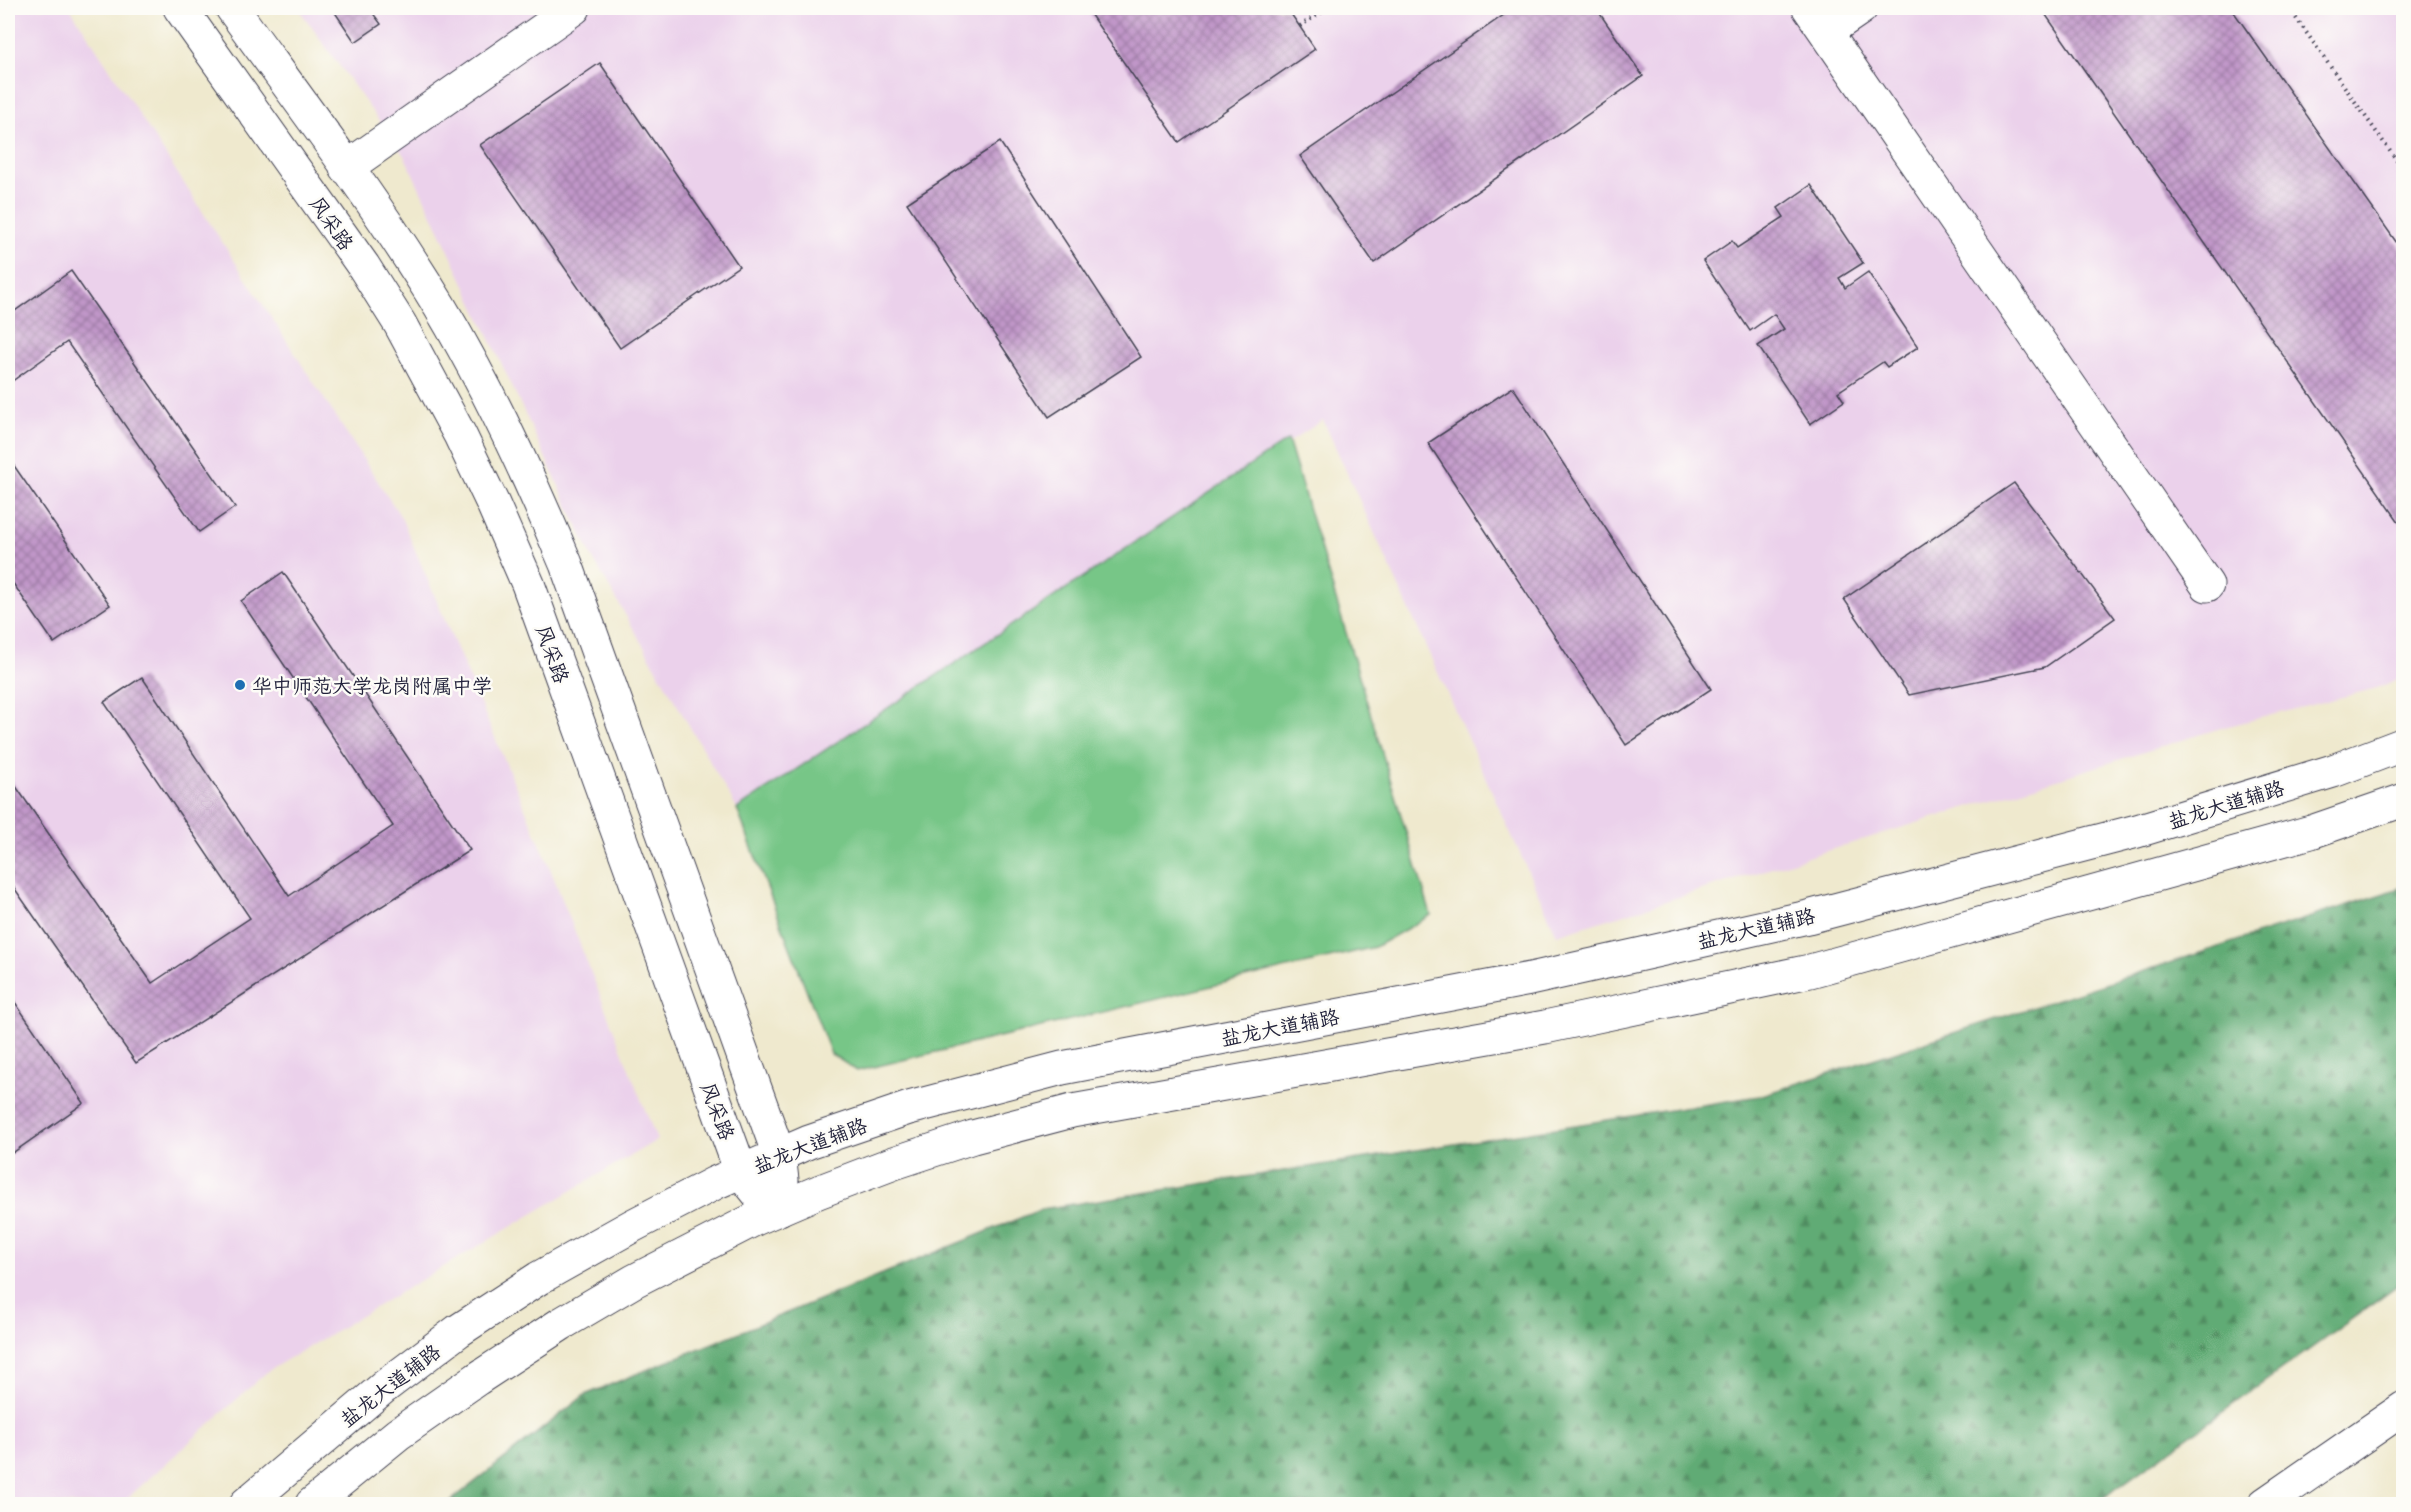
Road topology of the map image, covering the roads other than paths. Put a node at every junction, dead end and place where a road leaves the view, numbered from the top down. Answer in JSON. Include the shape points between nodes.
{"nodes":[{"id":1,"x":180,"y":8,"type":"edge"},
{"id":2,"x":232,"y":8,"type":"edge"},
{"id":3,"x":574,"y":8,"type":"edge"},
{"id":4,"x":1861,"y":8,"type":"edge"},
{"id":5,"x":1817,"y":20,"type":"edge"},
{"id":6,"x":346,"y":168,"type":"junction"},
{"id":7,"x":2207,"y":585,"type":"dead end"},
{"id":8,"x":2403,"y":744,"type":"edge"},
{"id":9,"x":2403,"y":800,"type":"edge"},
{"id":10,"x":779,"y":1155,"type":"junction"},
{"id":11,"x":741,"y":1172,"type":"junction"},
{"id":12,"x":779,"y":1209,"type":"junction"},
{"id":13,"x":2403,"y":1408,"type":"edge"},
{"id":14,"x":246,"y":1504,"type":"edge"},
{"id":15,"x":312,"y":1504,"type":"edge"},
{"id":16,"x":2265,"y":1504,"type":"edge"}],
"edges":[{"from":1,"to":11,"type":"main road","name":"风采路","via":[[376,286],[429,376],[488,494],[528,584]]},
{"from":2,"to":6,"type":"main road"},
{"from":3,"to":6,"type":"main road"},
{"from":4,"to":5,"type":"main road"},
{"from":5,"to":7,"type":"main road"},
{"from":6,"to":10,"type":"main road","via":[[440,308],[531,482],[566,564]]},
{"from":8,"to":10,"type":"main road","name":"盐龙大道辅路","via":[[2333,771],[2137,831],[1935,885],[1530,979],[1062,1068],[909,1108]]},
{"from":9,"to":12,"type":"main road","via":[[2311,832],[1810,971],[1545,1026],[1072,1110],[894,1163]]},
{"from":10,"to":11,"type":"main road","name":"盐龙大道辅路"},
{"from":10,"to":12,"type":"main road"},
{"from":11,"to":12,"type":"main road","name":"风采路","via":[[757,1192]]},
{"from":11,"to":14,"type":"main road","name":"盐龙大道辅路","via":[[611,1237],[458,1331],[384,1387]]},
{"from":12,"to":15,"type":"main road","via":[[666,1264],[561,1324],[398,1434]]},
{"from":13,"to":16,"type":"main road"}]}
